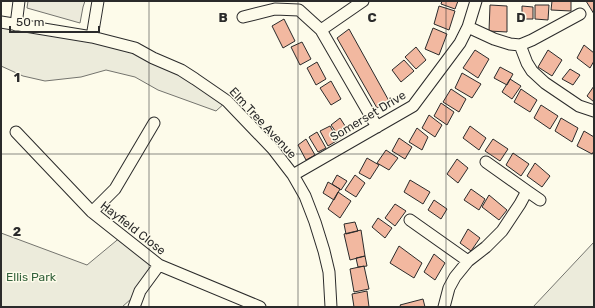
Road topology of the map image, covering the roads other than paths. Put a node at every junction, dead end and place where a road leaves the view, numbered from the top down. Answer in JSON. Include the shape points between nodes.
{"nodes":[{"id":1,"x":19,"y":1,"type":"edge"},
{"id":2,"x":98,"y":1,"type":"edge"},
{"id":3,"x":363,"y":1,"type":"edge"},
{"id":4,"x":476,"y":1,"type":"edge"},
{"id":5,"x":580,"y":14,"type":"dead end"},
{"id":6,"x":243,"y":17,"type":"dead end"},
{"id":7,"x":1,"y":22,"type":"edge"},
{"id":8,"x":16,"y":25,"type":"junction"},
{"id":9,"x":468,"y":27,"type":"junction"},
{"id":10,"x":321,"y":30,"type":"junction"},
{"id":11,"x":92,"y":37,"type":"junction"},
{"id":12,"x":520,"y":45,"type":"junction"},
{"id":13,"x":594,"y":111,"type":"edge"},
{"id":14,"x":154,"y":123,"type":"dead end"},
{"id":15,"x":377,"y":127,"type":"junction"},
{"id":16,"x":16,"y":132,"type":"dead end"},
{"id":17,"x":486,"y":162,"type":"dead end"},
{"id":18,"x":293,"y":175,"type":"junction"},
{"id":19,"x":527,"y":191,"type":"junction"},
{"id":20,"x":540,"y":200,"type":"dead end"},
{"id":21,"x":92,"y":212,"type":"junction"},
{"id":22,"x":410,"y":220,"type":"dead end"},
{"id":23,"x":468,"y":261,"type":"junction"},
{"id":24,"x":159,"y":266,"type":"junction"},
{"id":25,"x":134,"y":307,"type":"edge"},
{"id":26,"x":260,"y":307,"type":"edge"},
{"id":27,"x":331,"y":307,"type":"edge"},
{"id":28,"x":444,"y":307,"type":"edge"}],
"edges":[{"from":1,"to":8,"type":"street"},
{"from":2,"to":11,"type":"street"},
{"from":3,"to":10,"type":"street"},
{"from":4,"to":9,"type":"street","name":"Somerset Drive"},
{"from":5,"to":12,"type":"street"},
{"from":6,"to":10,"type":"street","via":[[275,9],[299,10]]},
{"from":7,"to":8,"type":"street","name":"Elm Tree Avenue"},
{"from":8,"to":11,"type":"street","name":"Elm Tree Avenue"},
{"from":9,"to":12,"type":"street","via":[[494,39]]},
{"from":9,"to":15,"type":"street","name":"Somerset Drive","via":[[460,43],[413,106]]},
{"from":10,"to":15,"type":"street"},
{"from":11,"to":18,"type":"street","name":"Elm Tree Avenue","via":[[135,48],[181,70],[227,101],[273,149]]},
{"from":12,"to":13,"type":"street","via":[[532,71],[545,83],[579,106]]},
{"from":14,"to":21,"type":"street","via":[[115,189]]},
{"from":15,"to":18,"type":"street","name":"Somerset Drive"},
{"from":16,"to":21,"type":"street","name":"Hayfield Close"},
{"from":17,"to":19,"type":"street"},
{"from":18,"to":27,"type":"street","name":"Elm Tree Avenue","via":[[305,196],[324,251]]},
{"from":19,"to":20,"type":"street"},
{"from":19,"to":23,"type":"street","via":[[502,231]]},
{"from":21,"to":24,"type":"street","name":"Hayfield Close"},
{"from":22,"to":23,"type":"street"},
{"from":23,"to":28,"type":"street","via":[[448,288]]},
{"from":24,"to":25,"type":"street","via":[[140,291]]},
{"from":24,"to":26,"type":"street","name":"Hayfield Close"}]}
